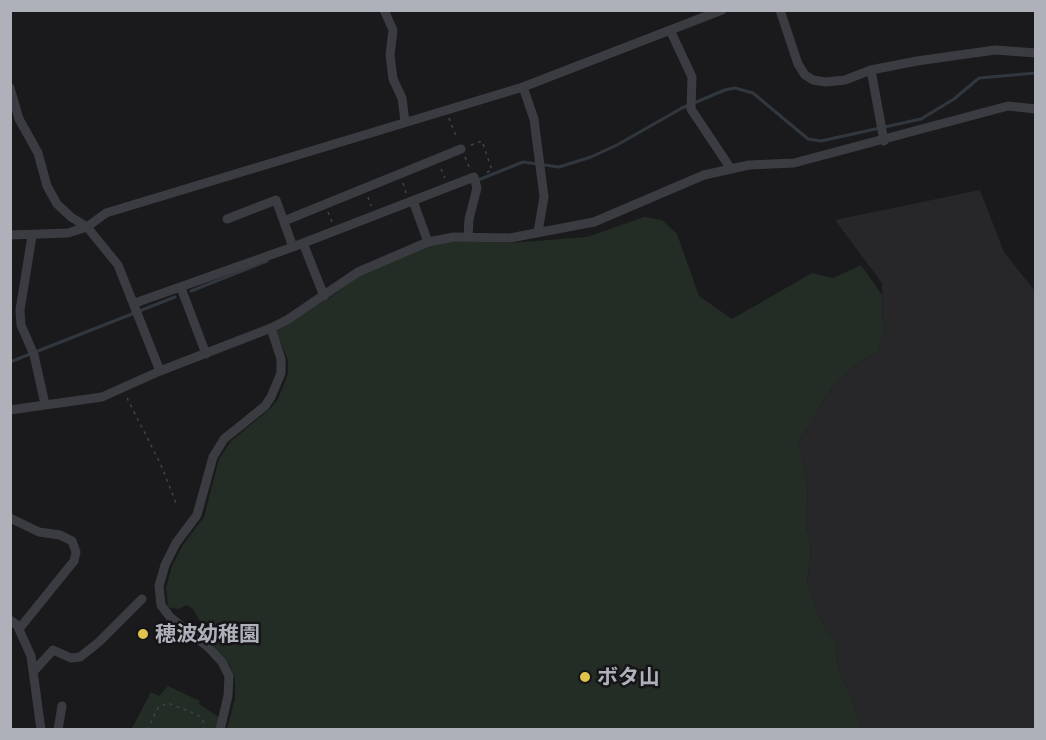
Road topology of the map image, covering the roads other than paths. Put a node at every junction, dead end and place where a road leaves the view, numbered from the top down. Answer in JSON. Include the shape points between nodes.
{"nodes":[{"id":1,"x":384,"y":10,"type":"edge"},
{"id":2,"x":722,"y":10,"type":"edge"},
{"id":3,"x":780,"y":10,"type":"edge"},
{"id":4,"x":711,"y":12,"type":"edge"},
{"id":5,"x":671,"y":32,"type":"junction"},
{"id":6,"x":1035,"y":54,"type":"edge"},
{"id":7,"x":870,"y":70,"type":"junction"},
{"id":8,"x":523,"y":87,"type":"junction"},
{"id":9,"x":10,"y":88,"type":"edge"},
{"id":10,"x":1035,"y":109,"type":"edge"},
{"id":11,"x":405,"y":122,"type":"junction"},
{"id":12,"x":883,"y":133,"type":"junction"},
{"id":13,"x":461,"y":148,"type":"road end"},
{"id":14,"x":731,"y":169,"type":"junction"},
{"id":15,"x":413,"y":203,"type":"junction"},
{"id":16,"x":227,"y":219,"type":"dead end"},
{"id":17,"x":284,"y":221,"type":"junction"},
{"id":18,"x":87,"y":227,"type":"junction"},
{"id":19,"x":538,"y":232,"type":"junction"},
{"id":20,"x":10,"y":235,"type":"edge"},
{"id":21,"x":32,"y":237,"type":"junction"},
{"id":22,"x":468,"y":237,"type":"junction"},
{"id":23,"x":428,"y":242,"type":"junction"},
{"id":24,"x":304,"y":246,"type":"junction"},
{"id":25,"x":293,"y":247,"type":"junction"},
{"id":26,"x":181,"y":288,"type":"junction"},
{"id":27,"x":324,"y":296,"type":"junction"},
{"id":28,"x":137,"y":308,"type":"junction"},
{"id":29,"x":271,"y":328,"type":"junction"},
{"id":30,"x":206,"y":354,"type":"junction"},
{"id":31,"x":160,"y":371,"type":"junction"},
{"id":32,"x":45,"y":404,"type":"junction"},
{"id":33,"x":10,"y":410,"type":"edge"},
{"id":34,"x":10,"y":518,"type":"edge"},
{"id":35,"x":142,"y":599,"type":"dead end"},
{"id":36,"x":10,"y":620,"type":"edge"},
{"id":37,"x":19,"y":629,"type":"junction"},
{"id":38,"x":34,"y":671,"type":"junction"},
{"id":39,"x":62,"y":706,"type":"dead end"},
{"id":40,"x":41,"y":729,"type":"edge"},
{"id":41,"x":58,"y":729,"type":"edge"},
{"id":42,"x":220,"y":729,"type":"edge"}],
"edges":[{"from":1,"to":11,"type":"street","via":[[393,30],[393,79],[402,98]]},
{"from":2,"to":4,"type":"street"},
{"from":3,"to":7,"type":"street","via":[[805,75],[826,82],[845,80]]},
{"from":4,"to":5,"type":"street"},
{"from":5,"to":8,"type":"street"},
{"from":5,"to":14,"type":"street","via":[[693,77],[691,104]]},
{"from":6,"to":7,"type":"street","via":[[995,50]]},
{"from":7,"to":12,"type":"street"},
{"from":8,"to":11,"type":"street"},
{"from":8,"to":19,"type":"street","via":[[534,119],[544,197]]},
{"from":9,"to":18,"type":"street","via":[[19,119],[38,153],[47,186],[57,204]]},
{"from":10,"to":12,"type":"street","via":[[1008,106]]},
{"from":11,"to":18,"type":"street","via":[[106,213]]},
{"from":12,"to":14,"type":"street","via":[[794,163]]},
{"from":13,"to":17,"type":"street"},
{"from":14,"to":19,"type":"street","via":[[704,175],[594,222]]},
{"from":15,"to":22,"type":"street","via":[[448,187],[475,181]]},
{"from":15,"to":23,"type":"street"},
{"from":15,"to":24,"type":"street"},
{"from":16,"to":17,"type":"street","via":[[276,200]]},
{"from":17,"to":25,"type":"street"},
{"from":18,"to":21,"type":"street"},
{"from":18,"to":28,"type":"street","via":[[118,266]]},
{"from":19,"to":22,"type":"street","via":[[510,238]]},
{"from":20,"to":21,"type":"street"},
{"from":21,"to":32,"type":"street","via":[[21,325],[33,352]]},
{"from":22,"to":23,"type":"street"},
{"from":23,"to":27,"type":"street","via":[[357,272]]},
{"from":24,"to":25,"type":"street"},
{"from":24,"to":27,"type":"street"},
{"from":25,"to":26,"type":"street"},
{"from":26,"to":28,"type":"street"},
{"from":26,"to":30,"type":"street"},
{"from":27,"to":29,"type":"street"},
{"from":28,"to":31,"type":"street"},
{"from":29,"to":30,"type":"street"},
{"from":29,"to":42,"type":"street","via":[[281,359],[281,373],[271,397],[224,439],[213,457],[197,515],[176,543],[159,586],[161,605],[170,617],[208,647],[229,676]]},
{"from":30,"to":31,"type":"street"},
{"from":31,"to":32,"type":"street","via":[[102,397]]},
{"from":32,"to":33,"type":"street"},
{"from":34,"to":37,"type":"street","via":[[60,535],[72,542],[76,552],[74,561]]},
{"from":35,"to":38,"type":"street","via":[[80,657],[71,658],[54,650]]},
{"from":36,"to":37,"type":"street"},
{"from":37,"to":38,"type":"street"},
{"from":38,"to":40,"type":"street"},
{"from":39,"to":41,"type":"street"}]}
